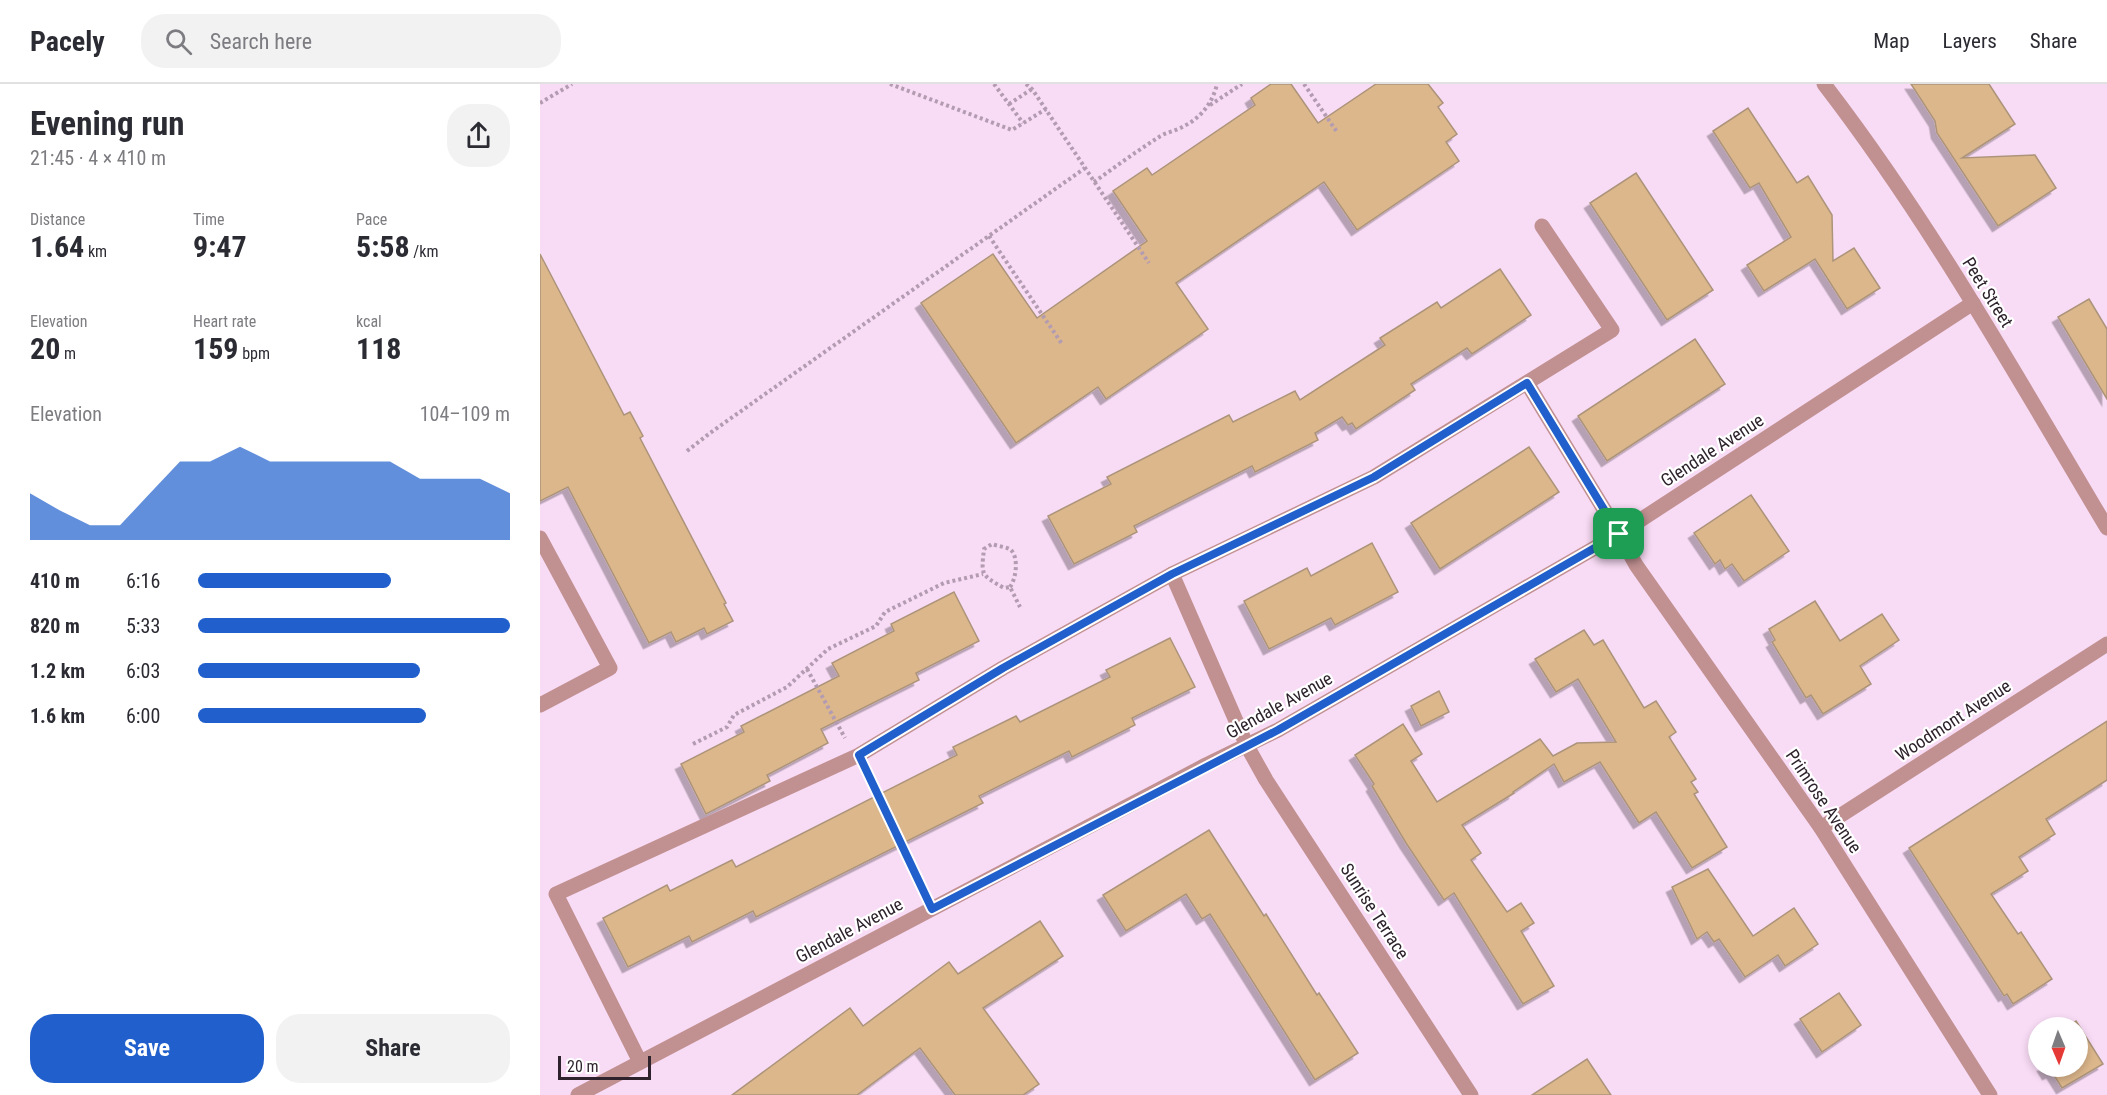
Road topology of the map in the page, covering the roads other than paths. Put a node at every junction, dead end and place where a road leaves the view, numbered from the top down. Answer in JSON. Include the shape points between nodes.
{"nodes":[{"id":1,"x":1824,"y":84,"type":"edge"},
{"id":2,"x":1542,"y":226,"type":"dead end"},
{"id":3,"x":1973,"y":303,"type":"junction"},
{"id":4,"x":1527,"y":383,"type":"junction"},
{"id":5,"x":2107,"y":528,"type":"edge"},
{"id":6,"x":1619,"y":534,"type":"junction"},
{"id":7,"x":540,"y":538,"type":"edge"},
{"id":8,"x":1172,"y":574,"type":"junction"},
{"id":9,"x":2107,"y":644,"type":"edge"},
{"id":10,"x":540,"y":705,"type":"edge"},
{"id":11,"x":1247,"y":746,"type":"junction"},
{"id":12,"x":1821,"y":828,"type":"junction"},
{"id":13,"x":640,"y":1062,"type":"junction"},
{"id":14,"x":578,"y":1095,"type":"edge"},
{"id":15,"x":1472,"y":1095,"type":"edge"},
{"id":16,"x":1990,"y":1095,"type":"edge"}],
"edges":[{"from":1,"to":3,"type":"street","name":"Peet Street","via":[[1865,138]]},
{"from":2,"to":4,"type":"street","via":[[1612,330]]},
{"from":3,"to":5,"type":"street","name":"Peet Street"},
{"from":3,"to":6,"type":"street","name":"Glendale Avenue"},
{"from":4,"to":6,"type":"street","name":"Primrose Avenue"},
{"from":4,"to":8,"type":"street","via":[[1374,477]]},
{"from":6,"to":11,"type":"street","name":"Glendale Avenue"},
{"from":6,"to":12,"type":"street","name":"Primrose Avenue","via":[[1636,565]]},
{"from":7,"to":10,"type":"street","via":[[610,668]]},
{"from":8,"to":11,"type":"street","name":"Sunrise Terrace"},
{"from":8,"to":13,"type":"street","via":[[1003,668],[859,755],[556,894]]},
{"from":9,"to":12,"type":"street","name":"Woodmont Avenue"},
{"from":11,"to":13,"type":"street","name":"Glendale Avenue"},
{"from":11,"to":15,"type":"street","name":"Sunrise Terrace"},
{"from":12,"to":16,"type":"street","name":"Primrose Avenue"},
{"from":13,"to":14,"type":"street","name":"Glendale Avenue"}]}
